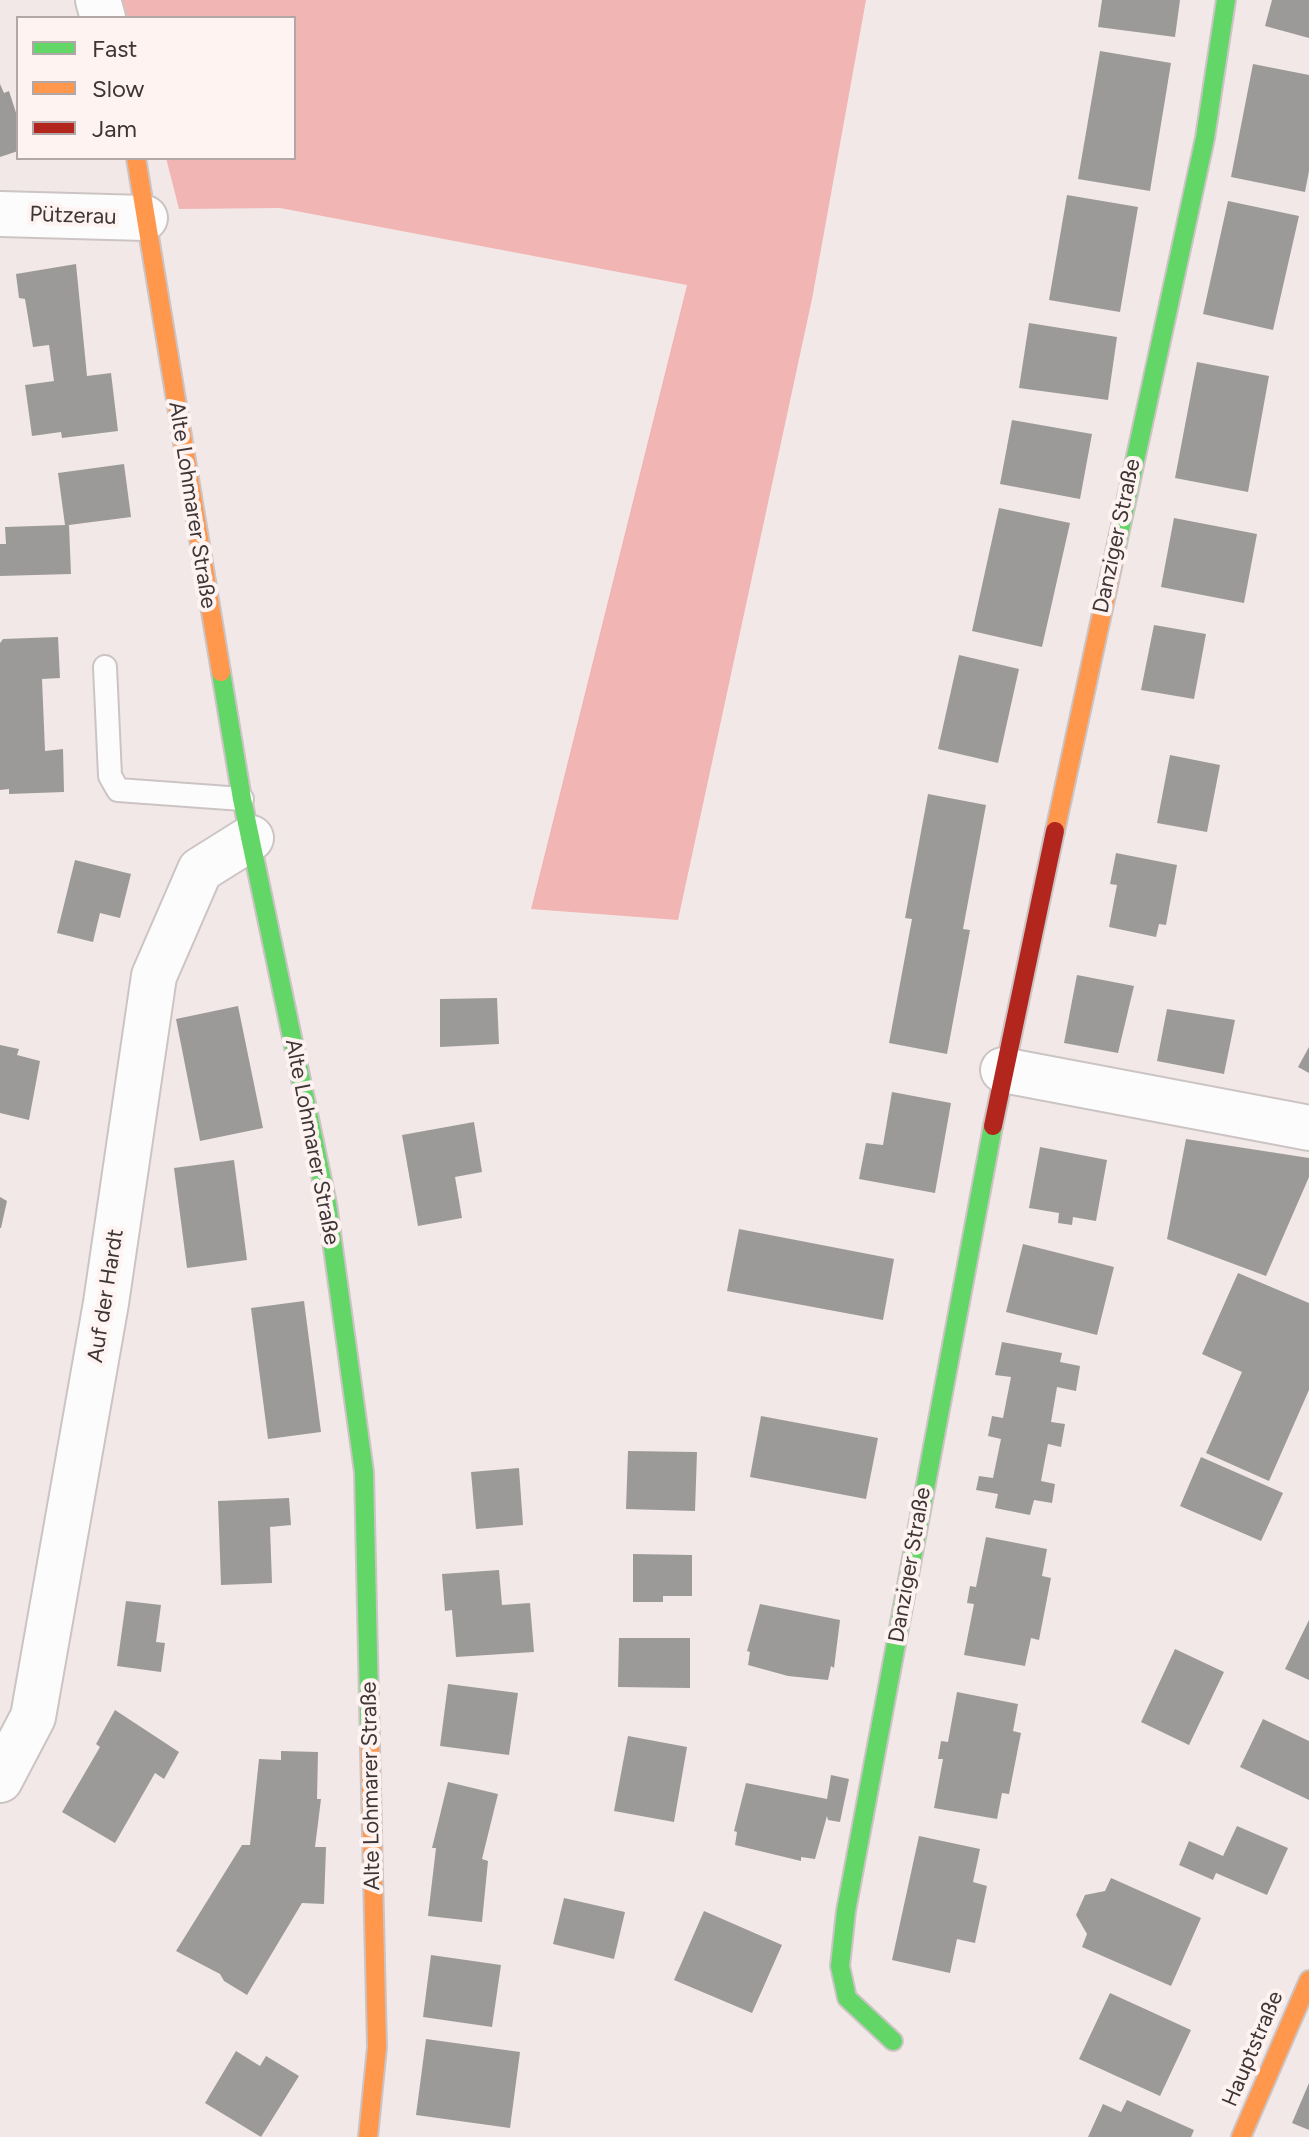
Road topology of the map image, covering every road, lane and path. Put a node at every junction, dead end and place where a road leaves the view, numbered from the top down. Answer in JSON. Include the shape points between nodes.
{"nodes":[{"id":1,"x":1226,"y":0,"type":"edge"},
{"id":2,"x":136,"y":160,"type":"edge"},
{"id":3,"x":0,"y":214,"type":"edge"},
{"id":4,"x":145,"y":218,"type":"junction"},
{"id":5,"x":105,"y":667,"type":"dead end"},
{"id":6,"x":246,"y":818,"type":"junction"},
{"id":7,"x":1003,"y":1070,"type":"junction"},
{"id":8,"x":1309,"y":1128,"type":"edge"},
{"id":9,"x":0,"y":1780,"type":"edge"},
{"id":10,"x":1309,"y":1980,"type":"edge"},
{"id":11,"x":893,"y":2041,"type":"dead end"},
{"id":12,"x":368,"y":2137,"type":"edge"},
{"id":13,"x":1241,"y":2137,"type":"edge"}],
"edges":[{"from":1,"to":7,"type":"street","name":"Danziger Straße","via":[[1205,138]]},
{"from":2,"to":4,"type":"street","name":"Alte Lohmarer Straße"},
{"from":3,"to":4,"type":"street","name":"Pützerau"},
{"from":4,"to":6,"type":"street","name":"Alte Lohmarer Straße"},
{"from":5,"to":6,"type":"lane","via":[[110,776],[118,790]]},
{"from":6,"to":9,"type":"street","name":"Auf der Hardt","via":[[200,870],[154,976],[106,1303],[33,1717]]},
{"from":6,"to":12,"type":"street","name":"Alte Lohmarer Straße","via":[[327,1204],[364,1472],[377,2047]]},
{"from":7,"to":8,"type":"street"},
{"from":7,"to":11,"type":"street","name":"Danziger Straße","via":[[846,1911],[840,1966],[847,1998]]},
{"from":10,"to":13,"type":"street","name":"Hauptstraße"}]}
